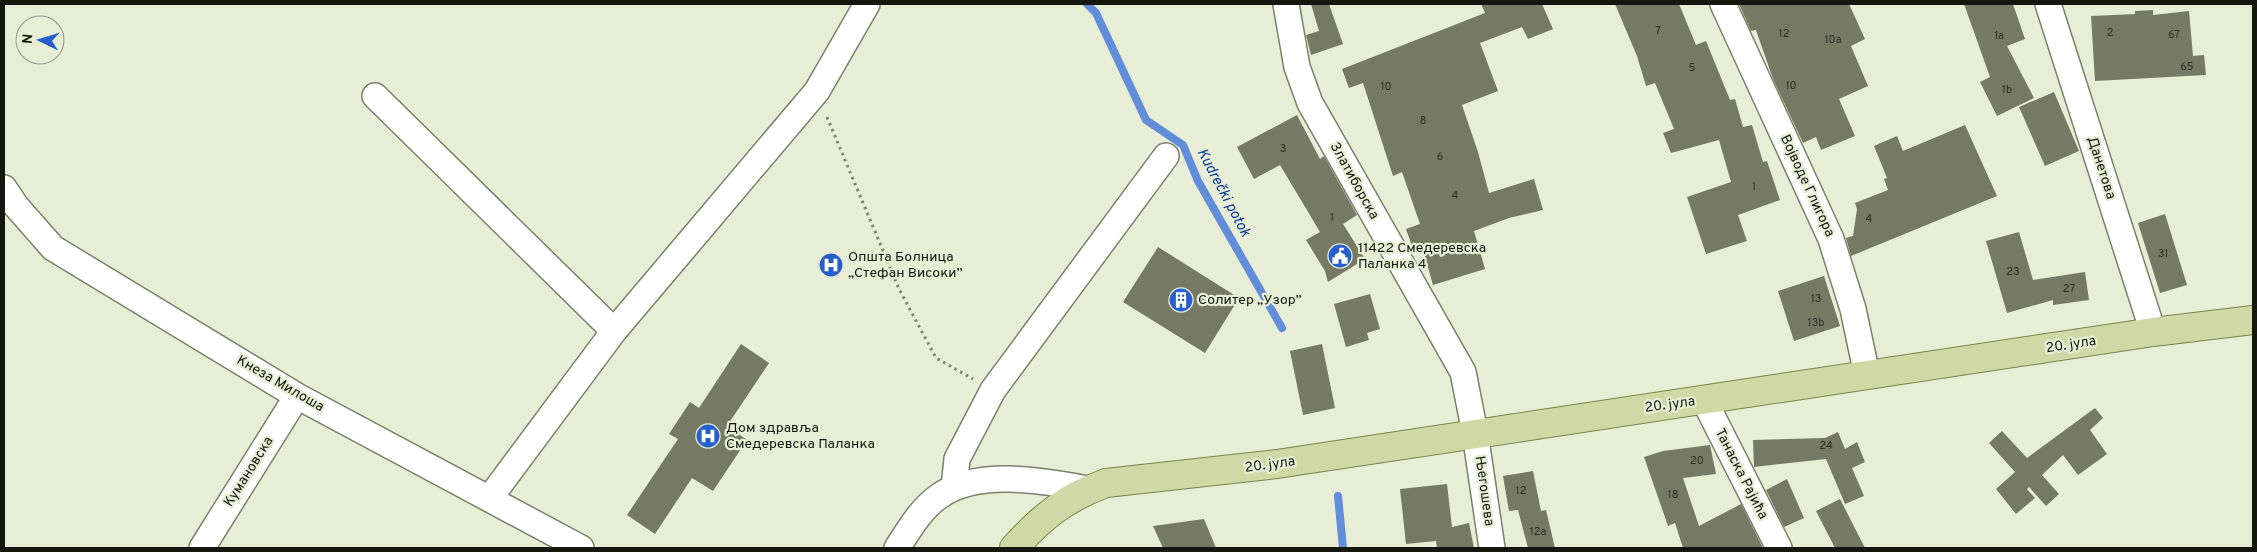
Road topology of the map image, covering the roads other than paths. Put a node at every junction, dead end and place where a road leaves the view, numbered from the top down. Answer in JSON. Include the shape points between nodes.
{"nodes":[{"id":1,"x":867,"y":4,"type":"edge"},
{"id":2,"x":1286,"y":4,"type":"edge"},
{"id":3,"x":1723,"y":4,"type":"edge"},
{"id":4,"x":2048,"y":4,"type":"edge"},
{"id":5,"x":375,"y":96,"type":"dead end"},
{"id":6,"x":1166,"y":156,"type":"dead end"},
{"id":7,"x":4,"y":188,"type":"edge"},
{"id":8,"x":2253,"y":320,"type":"edge"},
{"id":9,"x":614,"y":331,"type":"junction"},
{"id":10,"x":2154,"y":332,"type":"junction"},
{"id":11,"x":1867,"y":375,"type":"junction"},
{"id":12,"x":297,"y":396,"type":"junction"},
{"id":13,"x":1704,"y":400,"type":"junction"},
{"id":14,"x":1475,"y":433,"type":"junction"},
{"id":15,"x":954,"y":488,"type":"junction"},
{"id":16,"x":1088,"y":490,"type":"junction"},
{"id":17,"x":489,"y":499,"type":"junction"},
{"id":18,"x":577,"y":547,"type":"edge"},
{"id":19,"x":202,"y":548,"type":"edge"},
{"id":20,"x":897,"y":548,"type":"edge"},
{"id":21,"x":1014,"y":548,"type":"edge"},
{"id":22,"x":1492,"y":548,"type":"edge"},
{"id":23,"x":1779,"y":548,"type":"edge"}],
"edges":[{"from":1,"to":9,"type":"street","via":[[817,91]]},
{"from":2,"to":14,"type":"street","name":"Златиборска","via":[[1297,67],[1310,103],[1462,372]]},
{"from":3,"to":11,"type":"street","name":"Војводе Глигора","via":[[1832,239],[1851,300]]},
{"from":4,"to":10,"type":"street","name":"Данетова"},
{"from":5,"to":9,"type":"street"},
{"from":6,"to":15,"type":"street","via":[[993,390],[957,459]]},
{"from":7,"to":12,"type":"street","name":"Кнеза Милоша","via":[[53,248]]},
{"from":8,"to":10,"type":"main road","name":"20. јула"},
{"from":9,"to":17,"type":"street"},
{"from":10,"to":11,"type":"main road","name":"20. јула"},
{"from":11,"to":13,"type":"main road","name":"20. јула"},
{"from":12,"to":17,"type":"street","name":"Кнеза Милоша"},
{"from":12,"to":19,"type":"street","name":"Кумановска"},
{"from":13,"to":14,"type":"main road","name":"20. јула"},
{"from":13,"to":23,"type":"street","name":"Танаска Рајића"},
{"from":14,"to":16,"type":"main road","name":"20. јула","via":[[1277,464],[1106,483]]},
{"from":14,"to":22,"type":"street","name":"Његошева"},
{"from":15,"to":16,"type":"street","via":[[1017,479],[1040,480]]},
{"from":15,"to":20,"type":"street","via":[[928,505]]},
{"from":16,"to":21,"type":"main road","name":"20. јула","via":[[1040,520]]},
{"from":17,"to":18,"type":"street","name":"Кнеза Милоша"}]}
